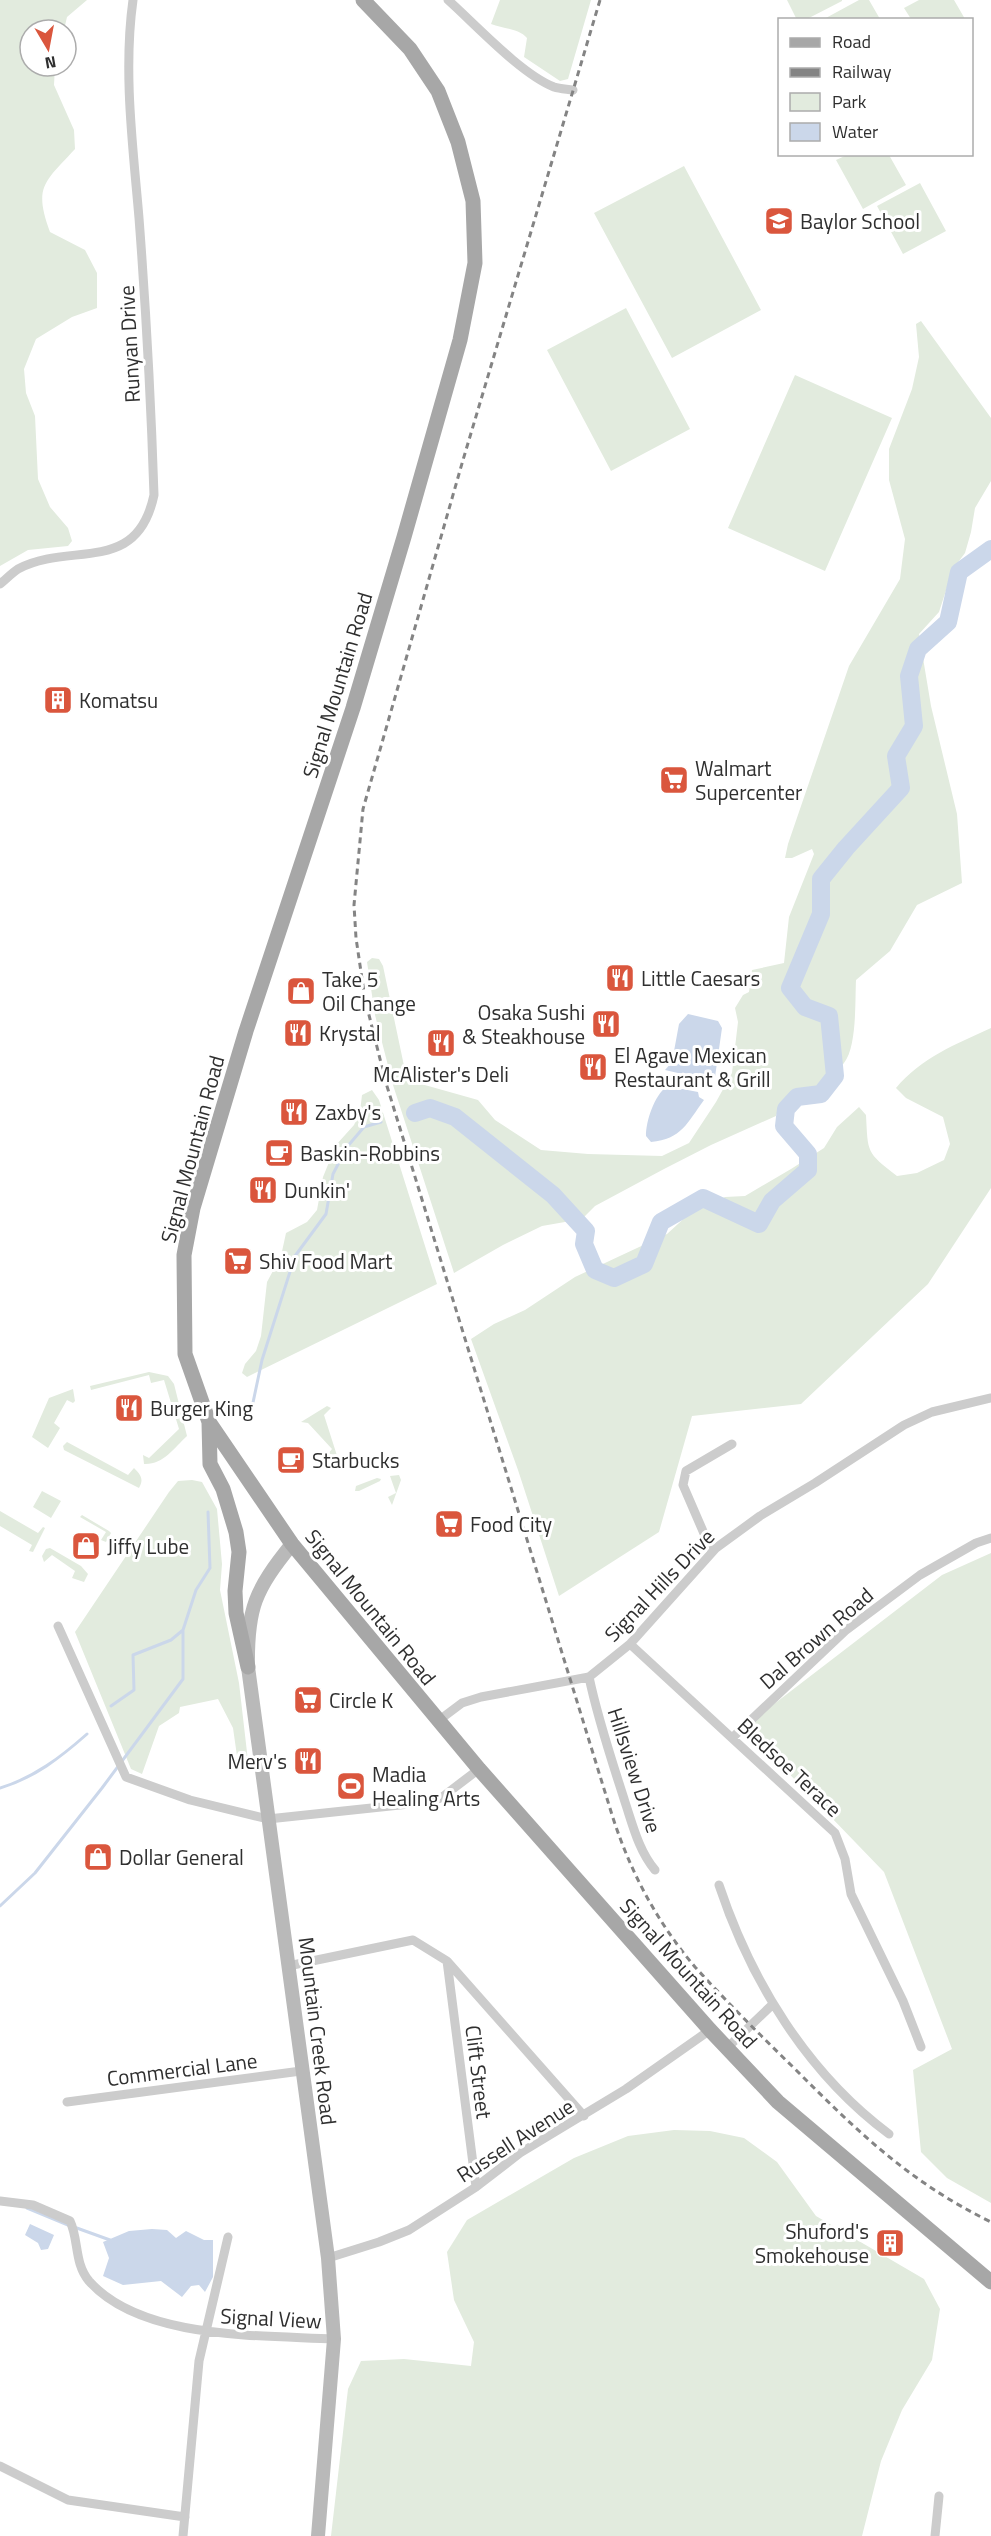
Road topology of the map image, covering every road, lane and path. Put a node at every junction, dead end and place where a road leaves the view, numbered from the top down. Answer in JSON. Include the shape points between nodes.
{"nodes":[{"id":1,"x":133,"y":0,"type":"edge"},
{"id":2,"x":363,"y":0,"type":"edge"},
{"id":3,"x":448,"y":0,"type":"edge"},
{"id":4,"x":573,"y":90,"type":"dead end"},
{"id":5,"x":0,"y":584,"type":"edge"},
{"id":6,"x":991,"y":1398,"type":"edge"},
{"id":7,"x":208,"y":1422,"type":"junction"},
{"id":8,"x":732,"y":1444,"type":"dead end"},
{"id":9,"x":991,"y":1538,"type":"edge"},
{"id":10,"x":292,"y":1544,"type":"junction"},
{"id":11,"x":712,"y":1552,"type":"junction"},
{"id":12,"x":58,"y":1626,"type":"dead end"},
{"id":13,"x":630,"y":1644,"type":"junction"},
{"id":14,"x":248,"y":1667,"type":"junction"},
{"id":15,"x":589,"y":1677,"type":"junction"},
{"id":16,"x":438,"y":1721,"type":"junction"},
{"id":17,"x":732,"y":1738,"type":"junction"},
{"id":18,"x":479,"y":1769,"type":"junction"},
{"id":19,"x":268,"y":1819,"type":"junction"},
{"id":20,"x":655,"y":1870,"type":"dead end"},
{"id":21,"x":719,"y":1885,"type":"dead end"},
{"id":22,"x":447,"y":1961,"type":"junction"},
{"id":23,"x":288,"y":1966,"type":"junction"},
{"id":24,"x":773,"y":2004,"type":"junction"},
{"id":25,"x":710,"y":2030,"type":"junction"},
{"id":26,"x":921,"y":2047,"type":"dead end"},
{"id":27,"x":727,"y":2048,"type":"junction"},
{"id":28,"x":301,"y":2071,"type":"junction"},
{"id":29,"x":67,"y":2102,"type":"dead end"},
{"id":30,"x":584,"y":2116,"type":"junction"},
{"id":31,"x":889,"y":2134,"type":"dead end"},
{"id":32,"x":476,"y":2187,"type":"junction"},
{"id":33,"x":0,"y":2201,"type":"edge"},
{"id":34,"x":228,"y":2237,"type":"dead end"},
{"id":35,"x":328,"y":2258,"type":"junction"},
{"id":36,"x":970,"y":2265,"type":"junction"},
{"id":37,"x":991,"y":2270,"type":"edge"},
{"id":38,"x":991,"y":2282,"type":"edge"},
{"id":39,"x":206,"y":2332,"type":"junction"},
{"id":40,"x":334,"y":2340,"type":"junction"},
{"id":41,"x":0,"y":2466,"type":"edge"},
{"id":42,"x":939,"y":2496,"type":"dead end"},
{"id":43,"x":185,"y":2517,"type":"junction"},
{"id":44,"x":183,"y":2536,"type":"edge"},
{"id":45,"x":318,"y":2536,"type":"edge"},
{"id":46,"x":935,"y":2536,"type":"edge"}],
"edges":[{"from":1,"to":5,"type":"street","name":"Runyan Drive","via":[[130,65],[149,358],[154,495],[151,512],[135,536],[114,548],[18,569]]},
{"from":2,"to":7,"type":"main road","name":"Signal Mountain Road","via":[[410,49],[438,91],[458,142],[474,201],[475,263],[460,340],[404,537],[193,1208],[184,1255],[185,1354]]},
{"from":3,"to":4,"type":"street","via":[[544,82]]},
{"from":6,"to":11,"type":"street","name":"Signal Hills Drive","via":[[932,1412],[904,1425],[760,1516]]},
{"from":7,"to":10,"type":"main road","name":"Signal Mountain Road"},
{"from":7,"to":14,"type":"main road","via":[[210,1464],[223,1489],[236,1532],[236,1613]]},
{"from":8,"to":11,"type":"street","via":[[686,1472],[683,1485]]},
{"from":9,"to":17,"type":"street","name":"Dal Brown Road","via":[[920,1575],[845,1631]]},
{"from":10,"to":14,"type":"main road","name":"Mountain Creek Road","via":[[269,1573],[250,1611]]},
{"from":10,"to":16,"type":"main road","name":"Signal Mountain Road"},
{"from":11,"to":13,"type":"street","name":"Signal Hills Drive"},
{"from":12,"to":19,"type":"street","via":[[126,1777],[190,1800]]},
{"from":13,"to":15,"type":"street","name":"Signal Hills Drive"},
{"from":13,"to":17,"type":"street","name":"Bledsoe Terace"},
{"from":14,"to":19,"type":"main road","name":"Mountain Creek Road"},
{"from":15,"to":16,"type":"street","name":"Signal Hills Drive","via":[[481,1697],[462,1703]]},
{"from":15,"to":20,"type":"street","name":"Hillsview Drive","via":[[598,1718],[634,1829]]},
{"from":16,"to":18,"type":"main road","name":"Signal Mountain Road"},
{"from":17,"to":26,"type":"street","name":"Bledsoe Terace","via":[[835,1833],[850,1894],[903,2001]]},
{"from":18,"to":19,"type":"street","via":[[441,1798],[428,1802]]},
{"from":18,"to":25,"type":"main road","name":"Signal Mountain Road"},
{"from":19,"to":23,"type":"main road","name":"Mountain Creek Road"},
{"from":21,"to":24,"type":"street","via":[[732,1924]]},
{"from":22,"to":23,"type":"street","via":[[413,1940]]},
{"from":22,"to":30,"type":"street"},
{"from":22,"to":32,"type":"street","name":"Clift Street"},
{"from":23,"to":28,"type":"main road","name":"Mountain Creek Road"},
{"from":24,"to":27,"type":"street"},
{"from":24,"to":31,"type":"street","via":[[817,2067],[863,2115]]},
{"from":25,"to":27,"type":"main road","name":"Signal Mountain Road"},
{"from":25,"to":30,"type":"street","name":"Russell Avenue"},
{"from":27,"to":36,"type":"main road","name":"Signal Mountain Road","via":[[778,2102]]},
{"from":28,"to":29,"type":"street","name":"Commercial Lane"},
{"from":28,"to":35,"type":"main road","name":"Mountain Creek Road"},
{"from":30,"to":32,"type":"street","name":"Russell Avenue","via":[[520,2152]]},
{"from":32,"to":35,"type":"street","name":"Russell Avenue","via":[[409,2230]]},
{"from":33,"to":39,"type":"street","name":"Signal View","via":[[33,2205],[70,2221],[76,2255],[88,2280],[110,2299],[147,2318]]},
{"from":34,"to":39,"type":"street"},
{"from":35,"to":40,"type":"main road","name":"Mountain Creek Road"},
{"from":36,"to":37,"type":"main road"},
{"from":36,"to":38,"type":"main road","name":"Signal Mountain Road"},
{"from":39,"to":40,"type":"street","name":"Signal View"},
{"from":39,"to":43,"type":"street","via":[[199,2361]]},
{"from":40,"to":45,"type":"main road","name":"Mountain Creek Road"},
{"from":41,"to":43,"type":"street","via":[[68,2500]]},
{"from":42,"to":46,"type":"street"},
{"from":43,"to":44,"type":"street"}]}
